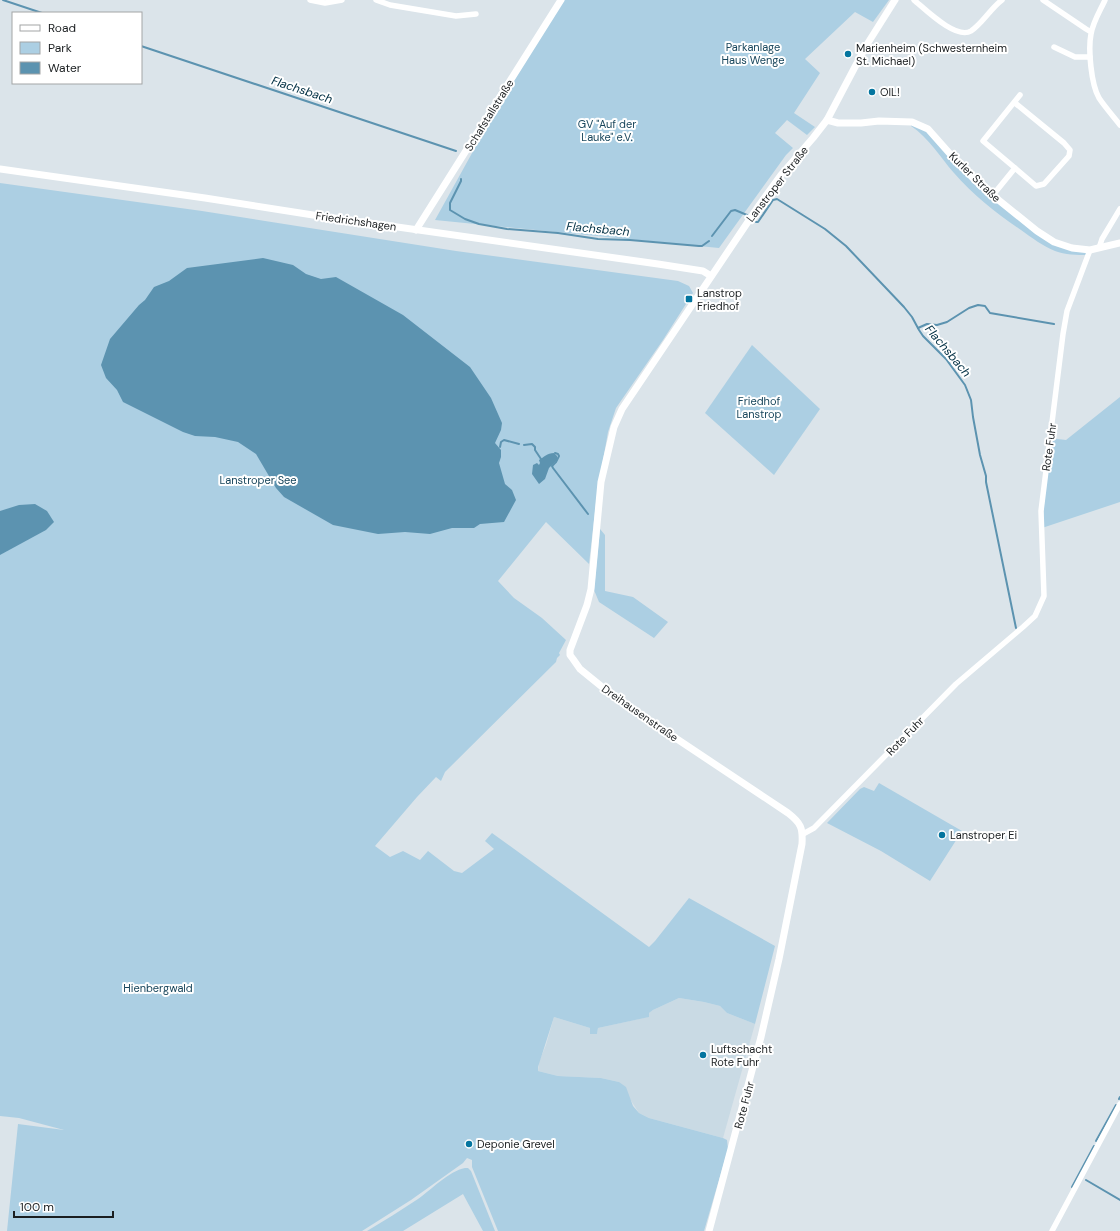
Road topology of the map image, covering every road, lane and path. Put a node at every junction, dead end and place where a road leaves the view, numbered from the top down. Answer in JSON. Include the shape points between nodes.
{"nodes":[{"id":1,"x":310,"y":0,"type":"edge"},
{"id":2,"x":342,"y":0,"type":"edge"},
{"id":3,"x":376,"y":0,"type":"edge"},
{"id":4,"x":561,"y":0,"type":"edge"},
{"id":5,"x":895,"y":0,"type":"edge"},
{"id":6,"x":914,"y":0,"type":"edge"},
{"id":7,"x":1002,"y":0,"type":"edge"},
{"id":8,"x":1043,"y":0,"type":"edge"},
{"id":9,"x":1105,"y":0,"type":"edge"},
{"id":10,"x":476,"y":14,"type":"dead end"},
{"id":11,"x":1091,"y":32,"type":"junction"},
{"id":12,"x":1054,"y":47,"type":"dead end"},
{"id":13,"x":1090,"y":56,"type":"junction"},
{"id":14,"x":1020,"y":95,"type":"dead end"},
{"id":15,"x":1015,"y":103,"type":"junction"},
{"id":16,"x":827,"y":120,"type":"junction"},
{"id":17,"x":1120,"y":125,"type":"edge"},
{"id":18,"x":1015,"y":168,"type":"junction"},
{"id":19,"x":0,"y":169,"type":"edge"},
{"id":20,"x":993,"y":195,"type":"junction"},
{"id":21,"x":1120,"y":209,"type":"edge"},
{"id":22,"x":416,"y":230,"type":"junction"},
{"id":23,"x":1120,"y":243,"type":"edge"},
{"id":24,"x":1099,"y":248,"type":"junction"},
{"id":25,"x":1090,"y":250,"type":"junction"},
{"id":26,"x":711,"y":276,"type":"junction"},
{"id":27,"x":651,"y":365,"type":"joint"},
{"id":28,"x":803,"y":834,"type":"junction"},
{"id":29,"x":1120,"y":1104,"type":"edge"},
{"id":30,"x":709,"y":1231,"type":"edge"},
{"id":31,"x":1052,"y":1231,"type":"edge"}],
"edges":[{"from":1,"to":2,"type":"street","via":[[325,3]]},
{"from":3,"to":10,"type":"street","via":[[390,5],[456,16]]},
{"from":4,"to":22,"type":"main road","name":"Schafstallstraße"},
{"from":5,"to":16,"type":"main road","name":"Lanstroper Straße","via":[[866,46]]},
{"from":6,"to":7,"type":"street","via":[[952,29],[966,33]]},
{"from":8,"to":11,"type":"street"},
{"from":9,"to":11,"type":"street"},
{"from":11,"to":13,"type":"street"},
{"from":12,"to":13,"type":"street","via":[[1075,57]]},
{"from":13,"to":17,"type":"street","via":[[1098,97]]},
{"from":14,"to":15,"type":"street"},
{"from":15,"to":18,"type":"street","via":[[983,141]]},
{"from":15,"to":18,"type":"street","via":[[1070,150],[1069,156],[1044,184],[1036,186]]},
{"from":16,"to":20,"type":"main road","name":"Kurler Straße","via":[[838,123],[912,122],[928,129],[959,164]]},
{"from":16,"to":26,"type":"main road","name":"Lanstroper Straße","via":[[781,175]]},
{"from":18,"to":20,"type":"street"},
{"from":19,"to":22,"type":"main road","name":"Friedrichshagen"},
{"from":20,"to":25,"type":"main road","name":"Kurler Straße","via":[[1054,242]]},
{"from":21,"to":24,"type":"street"},
{"from":22,"to":26,"type":"main road","name":"Friedrichshagen","via":[[658,264],[703,272]]},
{"from":23,"to":24,"type":"main road","name":"Kurler Straße"},
{"from":24,"to":25,"type":"main road","name":"Kurler Straße"},
{"from":25,"to":28,"type":"street","name":"Rote Fuhr","via":[[1067,311],[1041,511],[1044,596],[1035,616],[956,684],[814,828]]},
{"from":26,"to":27,"type":"main road","name":"Lanstroper Straße"},
{"from":27,"to":28,"type":"main road","name":"Dreihausenstraße","via":[[622,409],[614,427],[601,482],[591,590],[570,655],[580,669],[616,699],[788,813],[799,824]]},
{"from":28,"to":30,"type":"main road","name":"Rote Fuhr","via":[[763,1030]]},
{"from":29,"to":31,"type":"street"}]}
